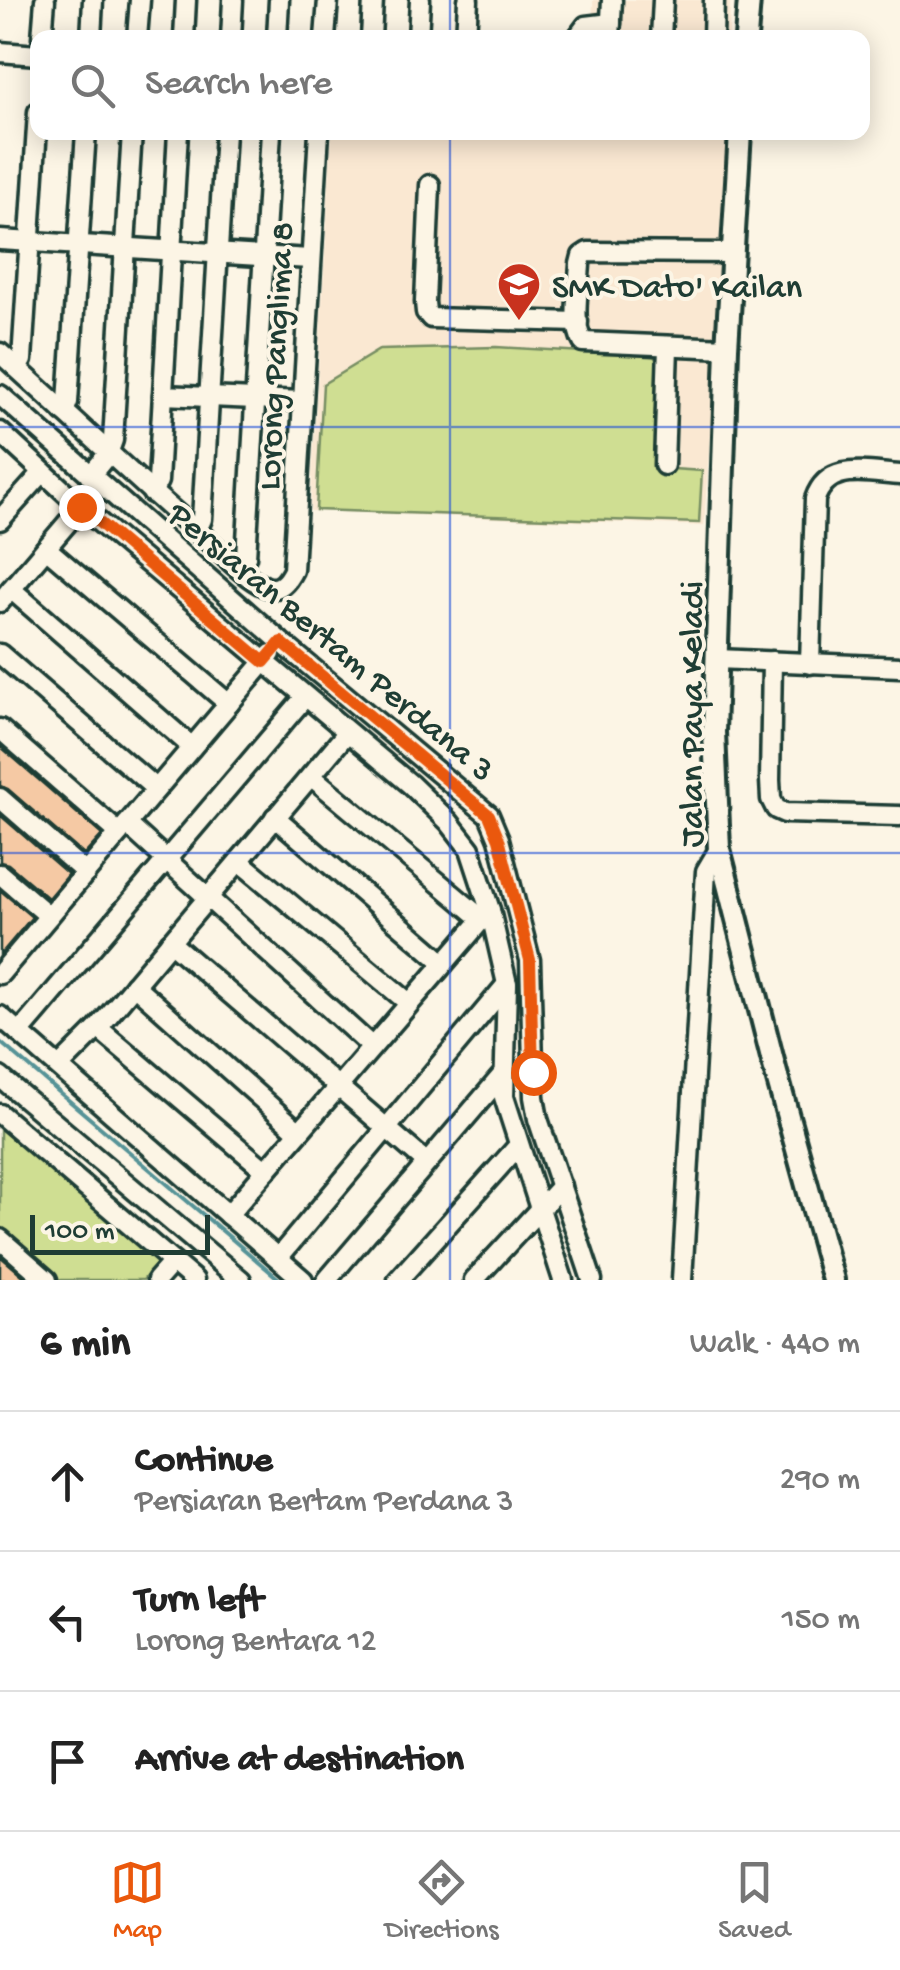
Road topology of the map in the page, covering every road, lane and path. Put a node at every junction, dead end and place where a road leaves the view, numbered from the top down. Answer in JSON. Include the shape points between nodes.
{"nodes":[{"id":1,"x":45,"y":0,"type":"edge"},
{"id":2,"x":94,"y":0,"type":"edge"},
{"id":3,"x":140,"y":0,"type":"edge"},
{"id":4,"x":186,"y":0,"type":"edge"},
{"id":5,"x":233,"y":0,"type":"edge"},
{"id":6,"x":279,"y":0,"type":"edge"},
{"id":7,"x":328,"y":0,"type":"edge"},
{"id":8,"x":373,"y":0,"type":"edge"},
{"id":9,"x":420,"y":0,"type":"edge"},
{"id":10,"x":468,"y":0,"type":"edge"},
{"id":11,"x":612,"y":0,"type":"edge"},
{"id":12,"x":663,"y":0,"type":"edge"},
{"id":13,"x":714,"y":0,"type":"edge"},
{"id":14,"x":748,"y":0,"type":"edge"},
{"id":15,"x":43,"y":30,"type":"edge"},
{"id":16,"x":92,"y":30,"type":"edge"},
{"id":17,"x":138,"y":30,"type":"edge"},
{"id":18,"x":184,"y":30,"type":"edge"},
{"id":19,"x":231,"y":30,"type":"edge"},
{"id":20,"x":277,"y":30,"type":"edge"},
{"id":21,"x":326,"y":30,"type":"edge"},
{"id":22,"x":371,"y":30,"type":"edge"},
{"id":23,"x":418,"y":30,"type":"edge"},
{"id":24,"x":466,"y":30,"type":"edge"},
{"id":25,"x":583,"y":30,"type":"edge"},
{"id":26,"x":610,"y":30,"type":"edge"},
{"id":27,"x":662,"y":30,"type":"edge"},
{"id":28,"x":713,"y":30,"type":"edge"},
{"id":29,"x":746,"y":30,"type":"edge"},
{"id":30,"x":0,"y":52,"type":"edge"},
{"id":31,"x":30,"y":54,"type":"edge"},
{"id":32,"x":36,"y":140,"type":"edge"},
{"id":33,"x":86,"y":140,"type":"edge"},
{"id":34,"x":132,"y":140,"type":"edge"},
{"id":35,"x":178,"y":140,"type":"edge"},
{"id":36,"x":225,"y":140,"type":"edge"},
{"id":37,"x":271,"y":140,"type":"edge"},
{"id":38,"x":318,"y":140,"type":"edge"},
{"id":39,"x":739,"y":140,"type":"edge"},
{"id":40,"x":430,"y":185,"type":"dead end"},
{"id":41,"x":0,"y":240,"type":"edge"},
{"id":42,"x":29,"y":242,"type":"junction"},
{"id":43,"x":80,"y":245,"type":"junction"},
{"id":44,"x":125,"y":248,"type":"junction"},
{"id":45,"x":172,"y":250,"type":"junction"},
{"id":46,"x":218,"y":253,"type":"junction"},
{"id":47,"x":732,"y":253,"type":"junction"},
{"id":48,"x":264,"y":256,"type":"junction"},
{"id":49,"x":310,"y":258,"type":"junction"},
{"id":50,"x":578,"y":322,"type":"junction"},
{"id":51,"x":668,"y":346,"type":"junction"},
{"id":52,"x":727,"y":348,"type":"junction"},
{"id":53,"x":0,"y":353,"type":"edge"},
{"id":54,"x":17,"y":368,"type":"junction"},
{"id":55,"x":0,"y":395,"type":"edge"},
{"id":56,"x":163,"y":395,"type":"junction"},
{"id":57,"x":208,"y":397,"type":"junction"},
{"id":58,"x":256,"y":399,"type":"junction"},
{"id":59,"x":302,"y":401,"type":"junction"},
{"id":60,"x":64,"y":412,"type":"junction"},
{"id":61,"x":0,"y":434,"type":"edge"},
{"id":62,"x":108,"y":454,"type":"junction"},
{"id":63,"x":664,"y":465,"type":"dead end"},
{"id":64,"x":43,"y":472,"type":"junction"},
{"id":65,"x":900,"y":475,"type":"edge"},
{"id":66,"x":90,"y":476,"type":"junction"},
{"id":67,"x":152,"y":493,"type":"junction"},
{"id":68,"x":81,"y":507,"type":"junction"},
{"id":69,"x":0,"y":520,"type":"edge"},
{"id":70,"x":197,"y":530,"type":"junction"},
{"id":71,"x":46,"y":548,"type":"junction"},
{"id":72,"x":240,"y":568,"type":"junction"},
{"id":73,"x":6,"y":596,"type":"edge"},
{"id":74,"x":281,"y":642,"type":"junction"},
{"id":75,"x":0,"y":654,"type":"edge"},
{"id":76,"x":717,"y":659,"type":"junction"},
{"id":77,"x":264,"y":662,"type":"junction"},
{"id":78,"x":772,"y":662,"type":"junction"},
{"id":79,"x":810,"y":664,"type":"junction"},
{"id":80,"x":900,"y":667,"type":"edge"},
{"id":81,"x":305,"y":697,"type":"junction"},
{"id":82,"x":228,"y":704,"type":"junction"},
{"id":83,"x":0,"y":729,"type":"edge"},
{"id":84,"x":346,"y":734,"type":"junction"},
{"id":85,"x":192,"y":747,"type":"junction"},
{"id":86,"x":310,"y":776,"type":"junction"},
{"id":87,"x":156,"y":789,"type":"junction"},
{"id":88,"x":0,"y":798,"type":"edge"},
{"id":89,"x":900,"y":816,"type":"edge"},
{"id":90,"x":276,"y":817,"type":"junction"},
{"id":91,"x":123,"y":828,"type":"junction"},
{"id":92,"x":719,"y":848,"type":"junction"},
{"id":93,"x":166,"y":860,"type":"junction"},
{"id":94,"x":239,"y":860,"type":"junction"},
{"id":95,"x":86,"y":872,"type":"junction"},
{"id":96,"x":0,"y":874,"type":"edge"},
{"id":97,"x":208,"y":898,"type":"junction"},
{"id":98,"x":486,"y":914,"type":"junction"},
{"id":99,"x":49,"y":916,"type":"junction"},
{"id":100,"x":170,"y":942,"type":"junction"},
{"id":101,"x":7,"y":952,"type":"edge"},
{"id":102,"x":444,"y":963,"type":"junction"},
{"id":103,"x":0,"y":974,"type":"edge"},
{"id":104,"x":507,"y":984,"type":"junction"},
{"id":105,"x":134,"y":985,"type":"junction"},
{"id":106,"x":410,"y":1003,"type":"junction"},
{"id":107,"x":0,"y":1016,"type":"edge"},
{"id":108,"x":98,"y":1028,"type":"junction"},
{"id":109,"x":20,"y":1032,"type":"junction"},
{"id":110,"x":372,"y":1047,"type":"junction"},
{"id":111,"x":60,"y":1066,"type":"junction"},
{"id":112,"x":504,"y":1073,"type":"junction"},
{"id":113,"x":338,"y":1086,"type":"junction"},
{"id":114,"x":4,"y":1089,"type":"edge"},
{"id":115,"x":0,"y":1114,"type":"edge"},
{"id":116,"x":386,"y":1128,"type":"junction"},
{"id":117,"x":299,"y":1132,"type":"junction"},
{"id":118,"x":518,"y":1146,"type":"junction"},
{"id":119,"x":427,"y":1163,"type":"junction"},
{"id":120,"x":266,"y":1171,"type":"junction"},
{"id":121,"x":561,"y":1186,"type":"junction"},
{"id":122,"x":538,"y":1208,"type":"junction"},
{"id":123,"x":228,"y":1215,"type":"junction"},
{"id":124,"x":0,"y":1240,"type":"edge"},
{"id":125,"x":278,"y":1258,"type":"junction"},
{"id":126,"x":173,"y":1262,"type":"junction"},
{"id":127,"x":561,"y":1272,"type":"edge"},
{"id":128,"x":47,"y":1280,"type":"edge"},
{"id":129,"x":157,"y":1280,"type":"edge"},
{"id":130,"x":194,"y":1280,"type":"edge"},
{"id":131,"x":241,"y":1280,"type":"edge"},
{"id":132,"x":302,"y":1280,"type":"edge"},
{"id":133,"x":327,"y":1280,"type":"edge"},
{"id":134,"x":398,"y":1280,"type":"edge"},
{"id":135,"x":474,"y":1280,"type":"edge"},
{"id":136,"x":546,"y":1280,"type":"edge"},
{"id":137,"x":592,"y":1280,"type":"edge"},
{"id":138,"x":682,"y":1280,"type":"edge"},
{"id":139,"x":833,"y":1280,"type":"edge"}],
"edges":[{"from":1,"to":15,"type":"street"},
{"from":2,"to":16,"type":"street"},
{"from":3,"to":17,"type":"street"},
{"from":4,"to":18,"type":"street"},
{"from":5,"to":19,"type":"street"},
{"from":6,"to":20,"type":"street"},
{"from":7,"to":21,"type":"street"},
{"from":8,"to":22,"type":"street"},
{"from":9,"to":23,"type":"street"},
{"from":10,"to":24,"type":"street"},
{"from":11,"to":26,"type":"street"},
{"from":12,"to":27,"type":"street"},
{"from":13,"to":28,"type":"street"},
{"from":14,"to":29,"type":"main road"},
{"from":25,"to":26,"type":"street"},
{"from":30,"to":31,"type":"street"},
{"from":32,"to":42,"type":"street"},
{"from":33,"to":43,"type":"street"},
{"from":34,"to":44,"type":"street"},
{"from":35,"to":45,"type":"street"},
{"from":36,"to":46,"type":"street"},
{"from":37,"to":48,"type":"street"},
{"from":38,"to":49,"type":"street","name":"Lorong Panglima 8"},
{"from":39,"to":47,"type":"main road","name":"Jalan Paya Keladi"},
{"from":40,"to":50,"type":"street","via":[[425,302],[431,318]]},
{"from":41,"to":42,"type":"street"},
{"from":42,"to":43,"type":"street"},
{"from":42,"to":54,"type":"street"},
{"from":43,"to":44,"type":"street"},
{"from":43,"to":60,"type":"street"},
{"from":44,"to":45,"type":"street"},
{"from":44,"to":62,"type":"street"},
{"from":45,"to":46,"type":"street"},
{"from":45,"to":56,"type":"street"},
{"from":46,"to":48,"type":"street"},
{"from":46,"to":57,"type":"street"},
{"from":47,"to":50,"type":"street","via":[[588,252],[580,264]]},
{"from":47,"to":52,"type":"main road","name":"Jalan Paya Keladi"},
{"from":48,"to":49,"type":"street"},
{"from":48,"to":58,"type":"street"},
{"from":49,"to":59,"type":"street","name":"Lorong Panglima 8"},
{"from":50,"to":51,"type":"street","via":[[578,334],[589,345]]},
{"from":51,"to":52,"type":"street"},
{"from":51,"to":63,"type":"street"},
{"from":52,"to":76,"type":"main road","name":"Jalan Paya Keladi"},
{"from":53,"to":54,"type":"street"},
{"from":54,"to":60,"type":"street"},
{"from":55,"to":66,"type":"street","name":"Persiaran Bertam Perdana 3"},
{"from":56,"to":57,"type":"street"},
{"from":56,"to":67,"type":"street"},
{"from":57,"to":58,"type":"street"},
{"from":57,"to":70,"type":"street"},
{"from":58,"to":59,"type":"street"},
{"from":58,"to":72,"type":"street"},
{"from":59,"to":72,"type":"street","name":"Lorong Panglima 8","via":[[293,570],[277,588]]},
{"from":60,"to":62,"type":"street"},
{"from":61,"to":64,"type":"street"},
{"from":62,"to":66,"type":"street"},
{"from":62,"to":67,"type":"street"},
{"from":64,"to":68,"type":"street"},
{"from":64,"to":69,"type":"street"},
{"from":65,"to":79,"type":"street","via":[[840,473],[820,484]]},
{"from":66,"to":74,"type":"street","name":"Persiaran Bertam Perdana 3"},
{"from":67,"to":70,"type":"street"},
{"from":68,"to":71,"type":"street"},
{"from":68,"to":77,"type":"street"},
{"from":70,"to":72,"type":"street"},
{"from":71,"to":73,"type":"street"},
{"from":71,"to":82,"type":"street"},
{"from":73,"to":85,"type":"street"},
{"from":74,"to":77,"type":"street"},
{"from":74,"to":121,"type":"street","name":"Persiaran Bertam Perdana 3","via":[[495,826],[530,960],[534,1097]]},
{"from":75,"to":87,"type":"street"},
{"from":76,"to":78,"type":"street"},
{"from":76,"to":92,"type":"main road","name":"Jalan Paya Keladi"},
{"from":77,"to":81,"type":"street"},
{"from":77,"to":82,"type":"street"},
{"from":78,"to":79,"type":"street"},
{"from":78,"to":89,"type":"street","via":[[770,792],[776,810]]},
{"from":79,"to":80,"type":"street"},
{"from":81,"to":84,"type":"street"},
{"from":81,"to":93,"type":"street"},
{"from":82,"to":85,"type":"street"},
{"from":83,"to":91,"type":"street"},
{"from":84,"to":86,"type":"street"},
{"from":84,"to":98,"type":"street","via":[[410,784],[460,835],[470,848]]},
{"from":85,"to":87,"type":"street"},
{"from":86,"to":90,"type":"street"},
{"from":86,"to":98,"type":"street"},
{"from":87,"to":91,"type":"street"},
{"from":88,"to":95,"type":"street"},
{"from":90,"to":94,"type":"street"},
{"from":90,"to":102,"type":"street"},
{"from":91,"to":93,"type":"street"},
{"from":91,"to":95,"type":"street"},
{"from":92,"to":138,"type":"street","via":[[706,871]]},
{"from":92,"to":139,"type":"main road","name":"Jalan Paya Keladi"},
{"from":93,"to":97,"type":"street"},
{"from":93,"to":109,"type":"street"},
{"from":94,"to":97,"type":"street"},
{"from":94,"to":106,"type":"street"},
{"from":95,"to":99,"type":"street"},
{"from":96,"to":99,"type":"street"},
{"from":97,"to":100,"type":"street"},
{"from":97,"to":110,"type":"street"},
{"from":98,"to":102,"type":"street"},
{"from":98,"to":104,"type":"street"},
{"from":99,"to":101,"type":"street"},
{"from":100,"to":105,"type":"street"},
{"from":100,"to":113,"type":"street"},
{"from":101,"to":103,"type":"street"},
{"from":102,"to":106,"type":"street"},
{"from":104,"to":112,"type":"street"},
{"from":104,"to":116,"type":"street"},
{"from":105,"to":108,"type":"street"},
{"from":105,"to":117,"type":"street"},
{"from":106,"to":110,"type":"street"},
{"from":107,"to":109,"type":"street"},
{"from":108,"to":111,"type":"street"},
{"from":108,"to":120,"type":"street"},
{"from":109,"to":111,"type":"street"},
{"from":110,"to":113,"type":"street"},
{"from":111,"to":123,"type":"street"},
{"from":112,"to":118,"type":"street"},
{"from":112,"to":119,"type":"street"},
{"from":113,"to":116,"type":"street"},
{"from":113,"to":117,"type":"street"},
{"from":114,"to":131,"type":"street"},
{"from":115,"to":126,"type":"street"},
{"from":116,"to":119,"type":"street"},
{"from":116,"to":125,"type":"street"},
{"from":117,"to":120,"type":"street"},
{"from":118,"to":122,"type":"street"},
{"from":118,"to":134,"type":"street"},
{"from":119,"to":133,"type":"street"},
{"from":120,"to":123,"type":"street"},
{"from":121,"to":122,"type":"street"},
{"from":121,"to":137,"type":"street","name":"Persiaran Bertam Perdana 3"},
{"from":122,"to":127,"type":"street"},
{"from":122,"to":135,"type":"street"},
{"from":123,"to":125,"type":"street"},
{"from":124,"to":128,"type":"street"},
{"from":125,"to":132,"type":"street"},
{"from":126,"to":129,"type":"street"},
{"from":126,"to":130,"type":"street"},
{"from":127,"to":136,"type":"street"}]}
